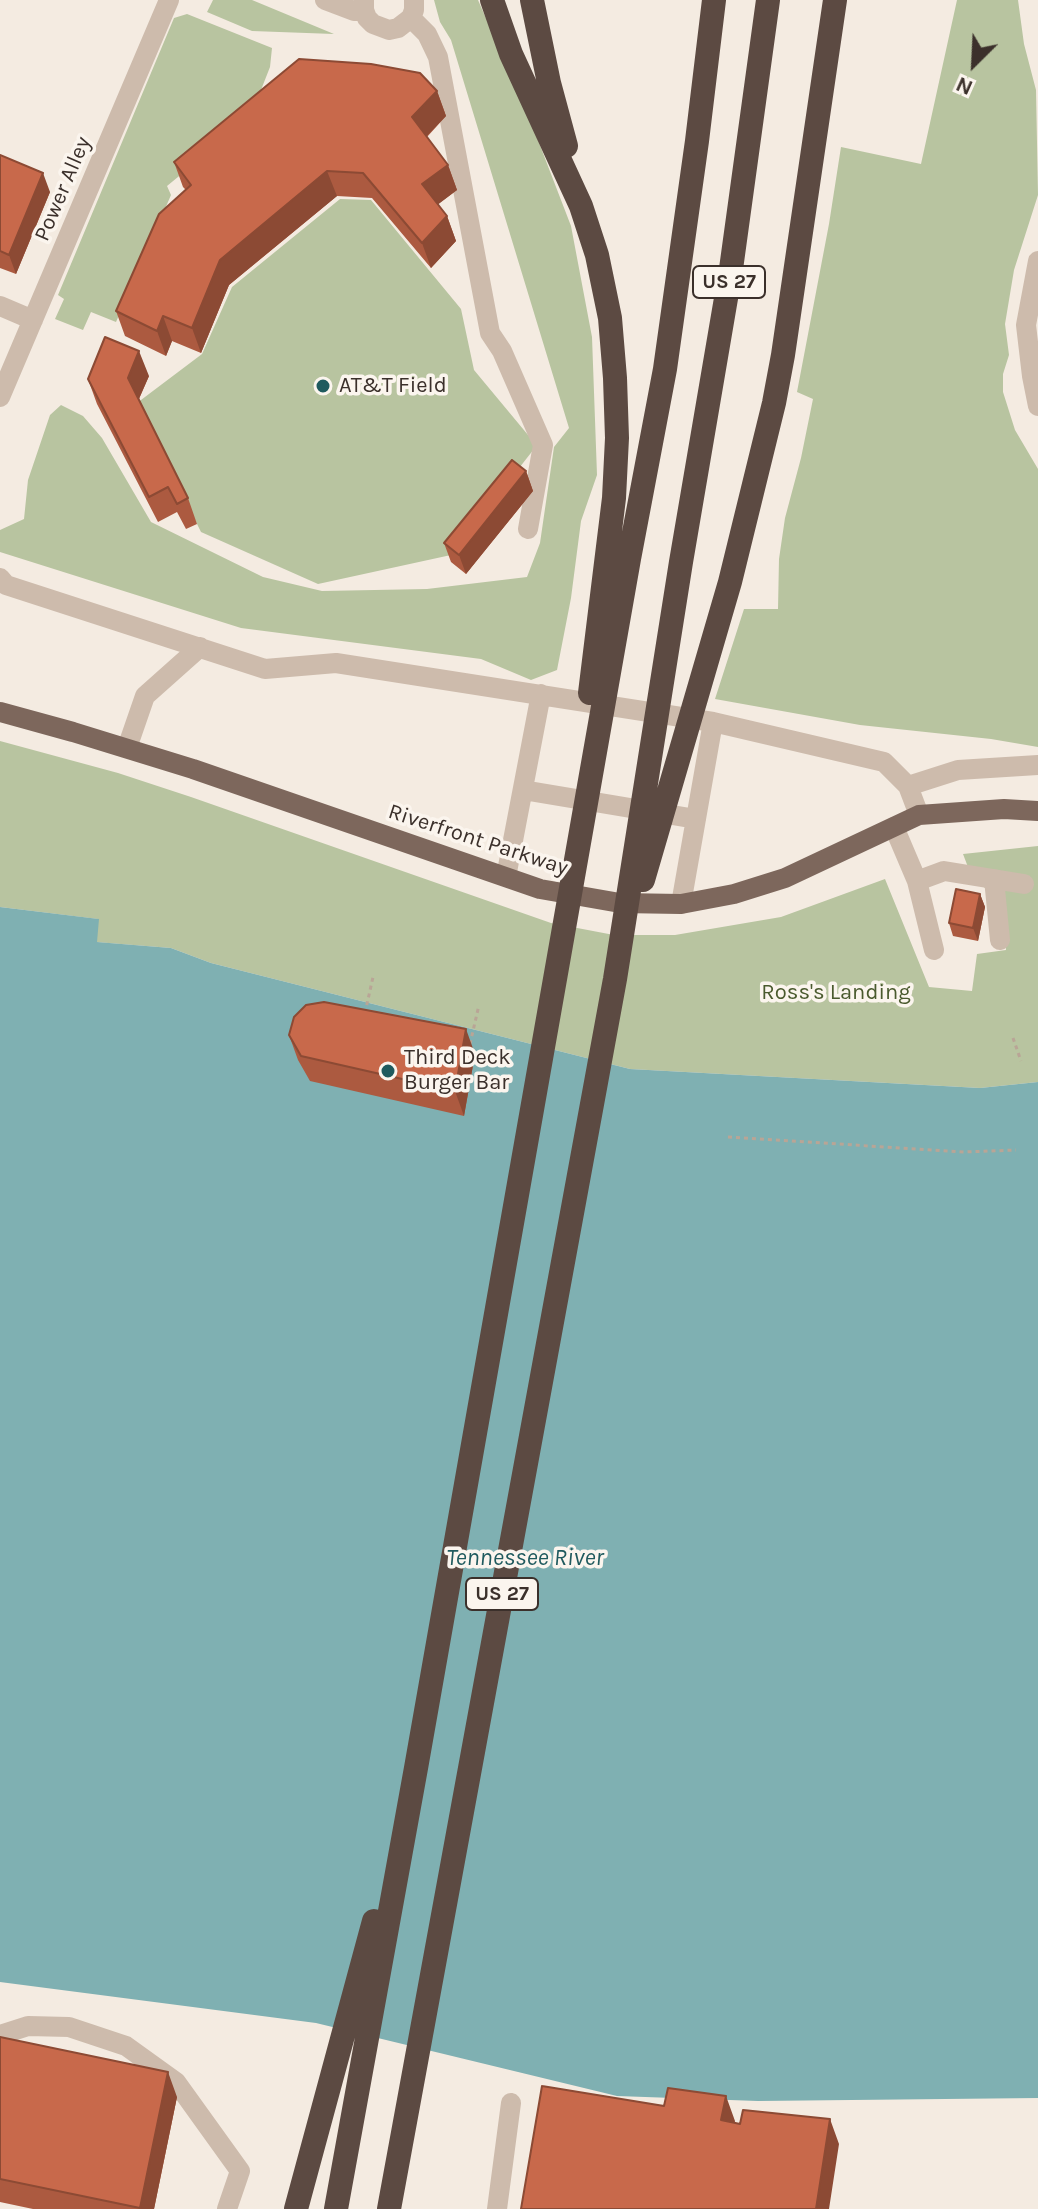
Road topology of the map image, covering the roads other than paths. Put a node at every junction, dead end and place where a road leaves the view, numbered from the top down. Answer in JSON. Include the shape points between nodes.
{"nodes":[{"id":1,"x":169,"y":0,"type":"edge"},
{"id":2,"x":325,"y":0,"type":"edge"},
{"id":3,"x":492,"y":0,"type":"edge"},
{"id":4,"x":532,"y":0,"type":"edge"},
{"id":5,"x":714,"y":0,"type":"edge"},
{"id":6,"x":768,"y":0,"type":"edge"},
{"id":7,"x":835,"y":0,"type":"edge"},
{"id":8,"x":364,"y":5,"type":"edge"},
{"id":9,"x":412,"y":9,"type":"edge"},
{"id":10,"x":581,"y":206,"type":"junction"},
{"id":11,"x":1038,"y":261,"type":"edge"},
{"id":12,"x":0,"y":306,"type":"edge"},
{"id":13,"x":33,"y":320,"type":"junction"},
{"id":14,"x":0,"y":397,"type":"edge"},
{"id":15,"x":1038,"y":406,"type":"edge"},
{"id":16,"x":528,"y":529,"type":"dead end"},
{"id":17,"x":618,"y":558,"type":"junction"},
{"id":18,"x":0,"y":578,"type":"edge"},
{"id":19,"x":200,"y":647,"type":"junction"},
{"id":20,"x":541,"y":694,"type":"junction"},
{"id":21,"x":0,"y":712,"type":"edge"},
{"id":22,"x":713,"y":722,"type":"junction"},
{"id":23,"x":127,"y":748,"type":"junction"},
{"id":24,"x":1038,"y":765,"type":"edge"},
{"id":25,"x":908,"y":786,"type":"junction"},
{"id":26,"x":523,"y":790,"type":"junction"},
{"id":27,"x":1038,"y":811,"type":"edge"},
{"id":28,"x":919,"y":815,"type":"junction"},
{"id":29,"x":696,"y":819,"type":"junction"},
{"id":30,"x":894,"y":827,"type":"junction"},
{"id":31,"x":506,"y":877,"type":"junction"},
{"id":32,"x":994,"y":879,"type":"junction"},
{"id":33,"x":917,"y":881,"type":"junction"},
{"id":34,"x":1024,"y":884,"type":"dead end"},
{"id":35,"x":681,"y":904,"type":"junction"},
{"id":36,"x":1000,"y":940,"type":"dead end"},
{"id":37,"x":934,"y":950,"type":"dead end"},
{"id":38,"x":615,"y":979,"type":"junction"},
{"id":39,"x":416,"y":1768,"type":"junction"},
{"id":40,"x":0,"y":2035,"type":"edge"},
{"id":41,"x":511,"y":2103,"type":"dead end"},
{"id":42,"x":227,"y":2209,"type":"edge"},
{"id":43,"x":296,"y":2209,"type":"edge"},
{"id":44,"x":336,"y":2209,"type":"edge"},
{"id":45,"x":389,"y":2209,"type":"edge"},
{"id":46,"x":497,"y":2209,"type":"edge"}],
"edges":[{"from":1,"to":13,"type":"street","name":"Power Alley"},
{"from":2,"to":8,"type":"street","via":[[354,11]]},
{"from":3,"to":10,"type":"highway"},
{"from":4,"to":10,"type":"highway"},
{"from":5,"to":17,"type":"highway","number":"US 27","via":[[665,369]]},
{"from":6,"to":38,"type":"highway","number":"US 27","via":[[731,269]]},
{"from":7,"to":38,"type":"highway","via":[[783,355],[762,456]]},
{"from":8,"to":9,"type":"street","via":[[367,18],[381,29],[398,28]]},
{"from":9,"to":16,"type":"street","via":[[438,57],[490,333],[543,445]]},
{"from":10,"to":17,"type":"highway","via":[[610,318]]},
{"from":11,"to":15,"type":"street","via":[[1026,325]]},
{"from":12,"to":13,"type":"street"},
{"from":13,"to":14,"type":"street","name":"Power Alley"},
{"from":17,"to":39,"type":"highway","number":"US 27","via":[[557,968]]},
{"from":18,"to":19,"type":"street","via":[[6,585]]},
{"from":19,"to":20,"type":"street","via":[[265,669],[336,663]]},
{"from":19,"to":23,"type":"street","via":[[145,696]]},
{"from":20,"to":22,"type":"street"},
{"from":20,"to":26,"type":"street"},
{"from":21,"to":23,"type":"main road","name":"Riverfront Parkway"},
{"from":22,"to":25,"type":"street","via":[[884,762]]},
{"from":22,"to":29,"type":"street"},
{"from":23,"to":31,"type":"main road","name":"Riverfront Parkway"},
{"from":24,"to":25,"type":"street","via":[[958,770]]},
{"from":25,"to":28,"type":"street"},
{"from":26,"to":29,"type":"street"},
{"from":26,"to":31,"type":"street"},
{"from":27,"to":28,"type":"main road","name":"Riverfront Parkway"},
{"from":28,"to":30,"type":"main road","name":"Riverfront Parkway"},
{"from":29,"to":35,"type":"street"},
{"from":30,"to":33,"type":"street"},
{"from":30,"to":35,"type":"main road","name":"Riverfront Parkway","via":[[785,878]]},
{"from":31,"to":35,"type":"main road","name":"Riverfront Parkway","via":[[540,889],[620,903]]},
{"from":32,"to":33,"type":"street","via":[[944,871]]},
{"from":32,"to":34,"type":"street"},
{"from":32,"to":36,"type":"street"},
{"from":33,"to":37,"type":"street"},
{"from":38,"to":45,"type":"highway","number":"US 27"},
{"from":39,"to":43,"type":"highway"},
{"from":39,"to":44,"type":"highway","number":"US 27"},
{"from":40,"to":42,"type":"street","via":[[28,2026],[69,2027],[126,2046],[176,2082],[240,2171]]},
{"from":41,"to":46,"type":"street"}]}
